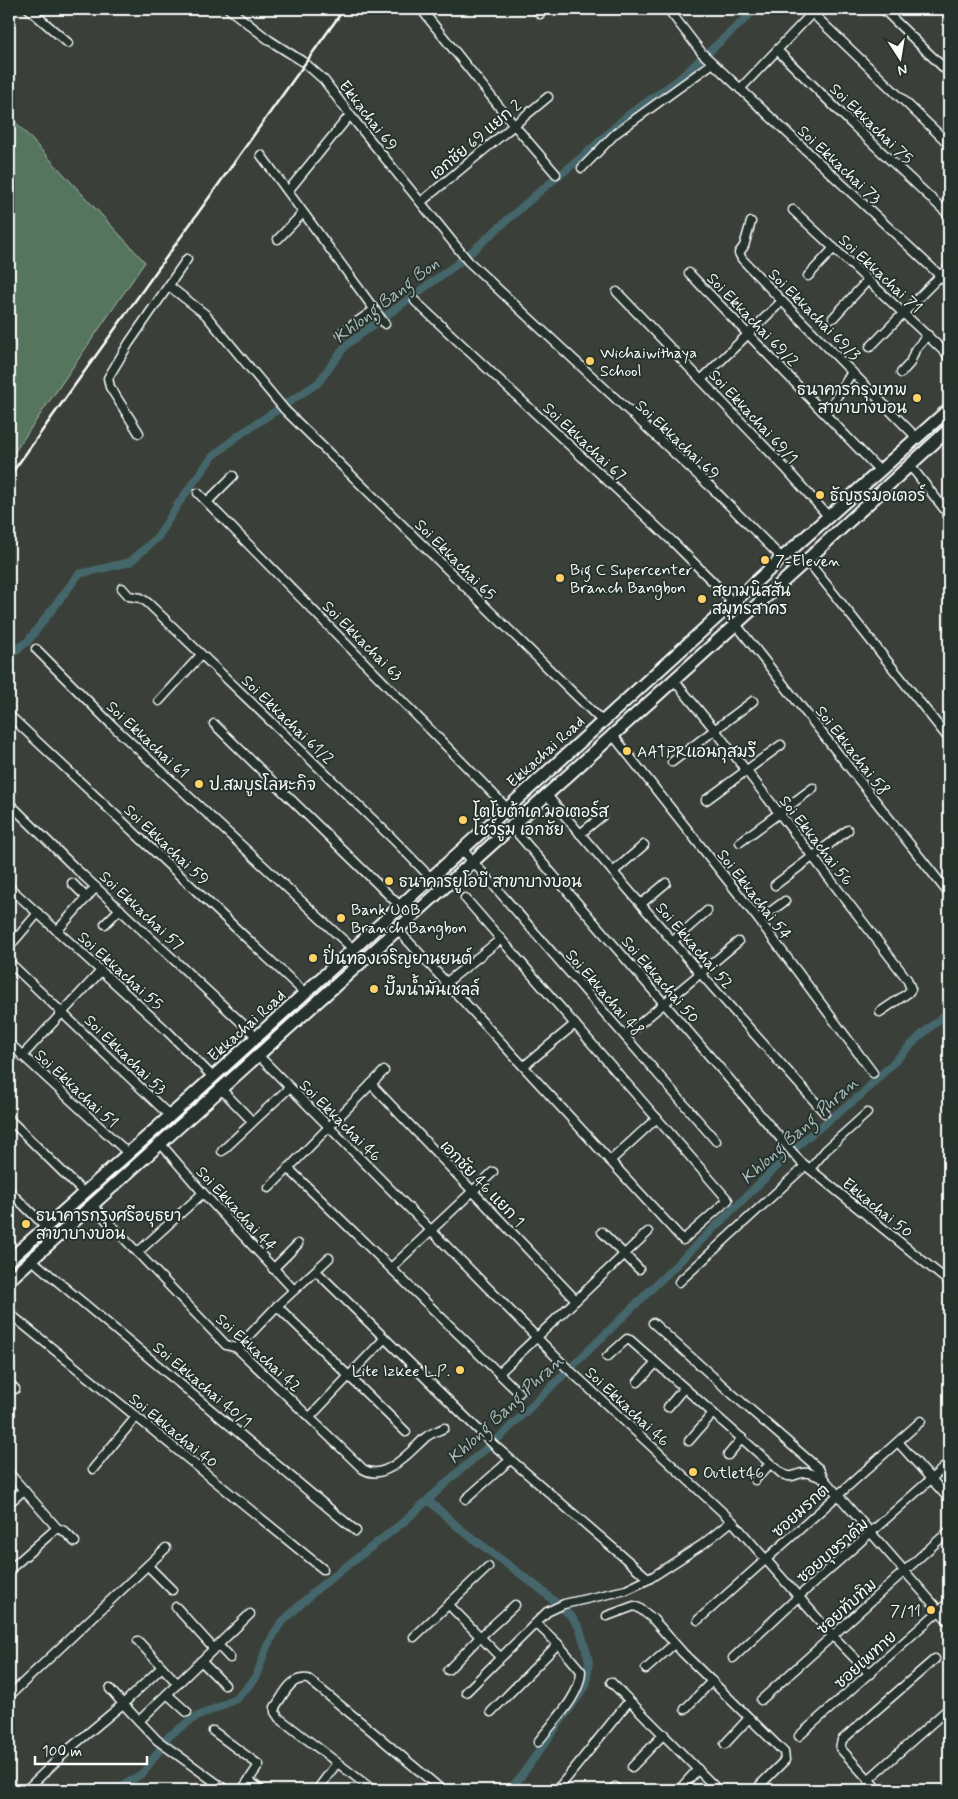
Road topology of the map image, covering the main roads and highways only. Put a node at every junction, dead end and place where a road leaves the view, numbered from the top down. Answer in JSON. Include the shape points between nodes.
{"nodes":[{"id":1,"x":949,"y":409,"type":"edge"},
{"id":2,"x":949,"y":429,"type":"edge"},
{"id":3,"x":150,"y":1133,"type":"junction"},
{"id":4,"x":161,"y":1144,"type":"junction"},
{"id":5,"x":9,"y":1260,"type":"edge"},
{"id":6,"x":9,"y":1280,"type":"edge"}],
"edges":[{"from":1,"to":3,"type":"main road","name":"Ekkachai Road"},
{"from":2,"to":4,"type":"main road","name":"Ekkachai Road"},
{"from":3,"to":4,"type":"main road"},
{"from":3,"to":5,"type":"main road","name":"Ekkachai Road"},
{"from":4,"to":6,"type":"main road","name":"Ekkachai Road"}]}
